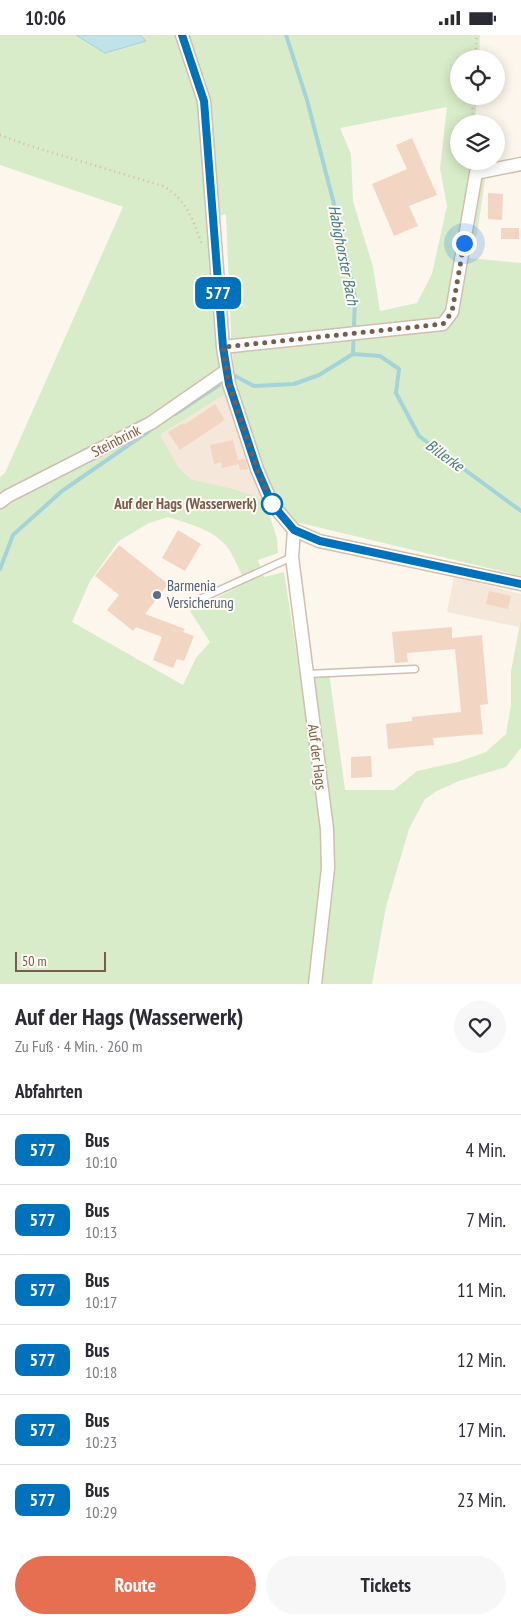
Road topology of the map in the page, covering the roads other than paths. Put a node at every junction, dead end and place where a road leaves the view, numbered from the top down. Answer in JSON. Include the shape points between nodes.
{"nodes":[{"id":1,"x":182,"y":35,"type":"edge"},
{"id":2,"x":521,"y":164,"type":"edge"},
{"id":3,"x":223,"y":347,"type":"junction"},
{"id":4,"x":226,"y":371,"type":"junction"},
{"id":5,"x":0,"y":503,"type":"edge"},
{"id":6,"x":294,"y":530,"type":"junction"},
{"id":7,"x":292,"y":557,"type":"junction"},
{"id":8,"x":521,"y":584,"type":"edge"},
{"id":9,"x":200,"y":599,"type":"dead end"},
{"id":10,"x":415,"y":669,"type":"dead end"},
{"id":11,"x":307,"y":674,"type":"junction"},
{"id":12,"x":315,"y":984,"type":"edge"}],
"edges":[{"from":1,"to":3,"type":"street","via":[[204,101]]},
{"from":2,"to":3,"type":"street","via":[[476,173],[452,312],[443,324]]},
{"from":3,"to":4,"type":"street"},
{"from":4,"to":5,"type":"street","name":"Steinbrink","via":[[151,423]]},
{"from":4,"to":6,"type":"street","via":[[257,469],[272,504]]},
{"from":6,"to":7,"type":"street","name":"Auf der Hags"},
{"from":6,"to":8,"type":"street","via":[[320,541]]},
{"from":7,"to":9,"type":"lane"},
{"from":7,"to":11,"type":"street","name":"Auf der Hags"},
{"from":10,"to":11,"type":"lane"},
{"from":11,"to":12,"type":"street","name":"Auf der Hags","via":[[327,829],[328,868]]}]}
